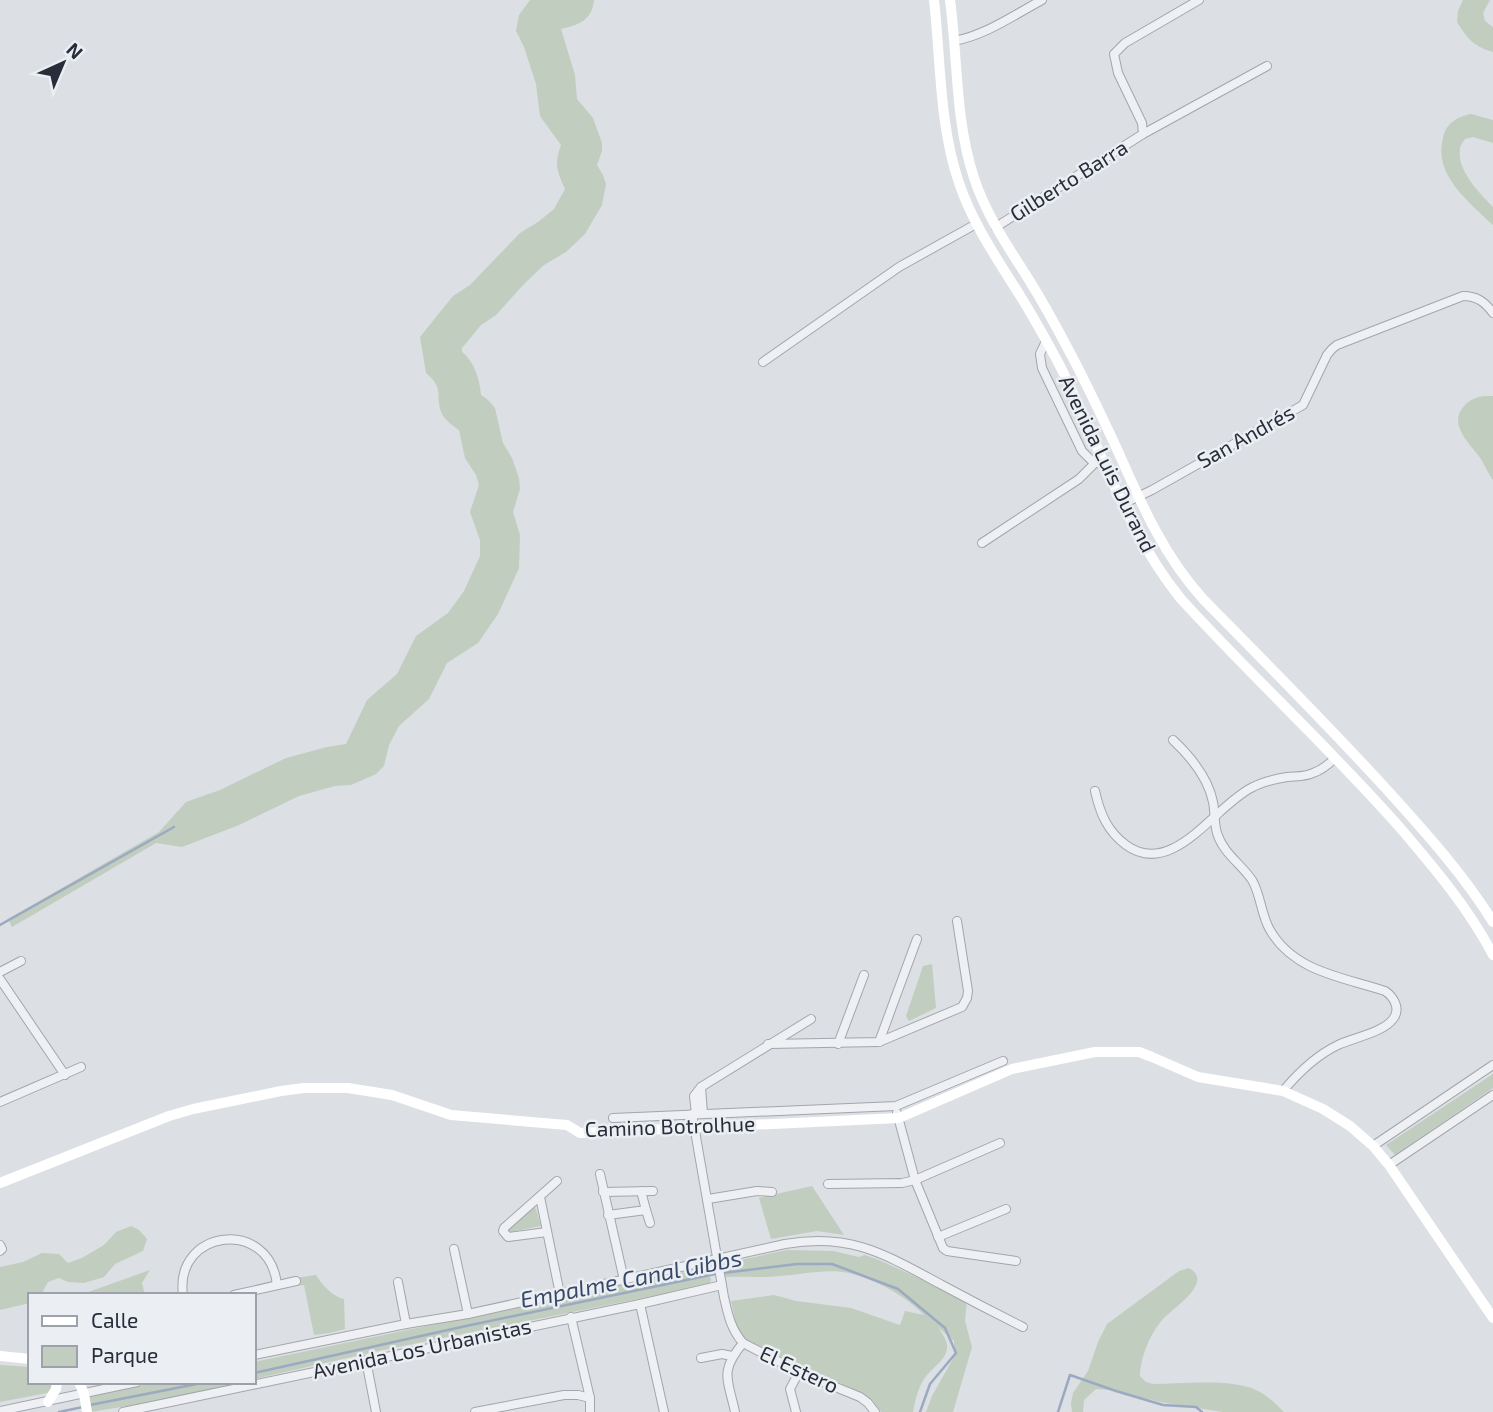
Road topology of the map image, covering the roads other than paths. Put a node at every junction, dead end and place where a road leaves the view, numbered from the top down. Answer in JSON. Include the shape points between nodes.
{"nodes":[{"id":1,"x":934,"y":0,"type":"edge"},
{"id":2,"x":950,"y":0,"type":"edge"},
{"id":3,"x":1042,"y":0,"type":"edge"},
{"id":4,"x":1199,"y":0,"type":"edge"},
{"id":5,"x":954,"y":41,"type":"junction"},
{"id":6,"x":1266,"y":66,"type":"dead end"},
{"id":7,"x":1143,"y":134,"type":"junction"},
{"id":8,"x":976,"y":224,"type":"junction"},
{"id":9,"x":996,"y":227,"type":"junction"},
{"id":10,"x":1493,"y":313,"type":"edge"},
{"id":11,"x":1046,"y":341,"type":"junction"},
{"id":12,"x":1068,"y":348,"type":"junction"},
{"id":13,"x":763,"y":362,"type":"dead end"},
{"id":14,"x":1116,"y":447,"type":"junction"},
{"id":15,"x":1101,"y":464,"type":"junction"},
{"id":16,"x":1137,"y":497,"type":"junction"},
{"id":17,"x":1123,"y":503,"type":"junction"},
{"id":18,"x":982,"y":543,"type":"dead end"},
{"id":19,"x":1173,"y":740,"type":"dead end"},
{"id":20,"x":1335,"y":758,"type":"junction"},
{"id":21,"x":1095,"y":791,"type":"dead end"},
{"id":22,"x":1215,"y":817,"type":"junction"},
{"id":23,"x":957,"y":921,"type":"dead end"},
{"id":24,"x":1493,"y":922,"type":"edge"},
{"id":25,"x":917,"y":939,"type":"dead end"},
{"id":26,"x":1493,"y":955,"type":"edge"},
{"id":27,"x":21,"y":961,"type":"dead end"},
{"id":28,"x":0,"y":972,"type":"edge"},
{"id":29,"x":864,"y":975,"type":"dead end"},
{"id":30,"x":0,"y":979,"type":"edge"},
{"id":31,"x":811,"y":1019,"type":"dead end"},
{"id":32,"x":879,"y":1042,"type":"junction"},
{"id":33,"x":768,"y":1044,"type":"junction"},
{"id":34,"x":838,"y":1044,"type":"junction"},
{"id":35,"x":1003,"y":1061,"type":"dead end"},
{"id":36,"x":1493,"y":1065,"type":"edge"},
{"id":37,"x":82,"y":1067,"type":"dead end"},
{"id":38,"x":65,"y":1074,"type":"junction"},
{"id":39,"x":701,"y":1087,"type":"junction"},
{"id":40,"x":1283,"y":1091,"type":"junction"},
{"id":41,"x":1493,"y":1095,"type":"edge"},
{"id":42,"x":0,"y":1102,"type":"edge"},
{"id":43,"x":896,"y":1106,"type":"junction"},
{"id":44,"x":697,"y":1114,"type":"junction"},
{"id":45,"x":614,"y":1118,"type":"dead end"},
{"id":46,"x":899,"y":1118,"type":"junction"},
{"id":47,"x":694,"y":1128,"type":"junction"},
{"id":48,"x":1000,"y":1143,"type":"dead end"},
{"id":49,"x":1373,"y":1146,"type":"junction"},
{"id":50,"x":1389,"y":1165,"type":"junction"},
{"id":51,"x":600,"y":1174,"type":"dead end"},
{"id":52,"x":915,"y":1180,"type":"junction"},
{"id":53,"x":557,"y":1181,"type":"dead end"},
{"id":54,"x":0,"y":1183,"type":"edge"},
{"id":55,"x":828,"y":1184,"type":"dead end"},
{"id":56,"x":641,"y":1191,"type":"junction"},
{"id":57,"x":653,"y":1191,"type":"dead end"},
{"id":58,"x":603,"y":1192,"type":"junction"},
{"id":59,"x":772,"y":1192,"type":"dead end"},
{"id":60,"x":540,"y":1197,"type":"junction"},
{"id":61,"x":708,"y":1199,"type":"junction"},
{"id":62,"x":1006,"y":1209,"type":"dead end"},
{"id":63,"x":646,"y":1210,"type":"junction"},
{"id":64,"x":608,"y":1215,"type":"junction"},
{"id":65,"x":650,"y":1223,"type":"dead end"},
{"id":66,"x":547,"y":1232,"type":"junction"},
{"id":67,"x":938,"y":1237,"type":"junction"},
{"id":68,"x":454,"y":1249,"type":"dead end"},
{"id":69,"x":1016,"y":1261,"type":"dead end"},
{"id":70,"x":718,"y":1262,"type":"junction"},
{"id":71,"x":624,"y":1280,"type":"junction"},
{"id":72,"x":296,"y":1281,"type":"dead end"},
{"id":73,"x":398,"y":1282,"type":"dead end"},
{"id":74,"x":721,"y":1282,"type":"junction"},
{"id":75,"x":277,"y":1285,"type":"junction"},
{"id":76,"x":183,"y":1293,"type":"edge"},
{"id":77,"x":243,"y":1293,"type":"edge"},
{"id":78,"x":560,"y":1294,"type":"junction"},
{"id":79,"x":640,"y":1304,"type":"junction"},
{"id":80,"x":468,"y":1314,"type":"junction"},
{"id":81,"x":571,"y":1317,"type":"junction"},
{"id":82,"x":1493,"y":1318,"type":"edge"},
{"id":83,"x":406,"y":1324,"type":"junction"},
{"id":84,"x":1023,"y":1327,"type":"dead end"},
{"id":85,"x":743,"y":1343,"type":"junction"},
{"id":86,"x":0,"y":1356,"type":"edge"},
{"id":87,"x":256,"y":1356,"type":"edge"},
{"id":88,"x":732,"y":1356,"type":"junction"},
{"id":89,"x":701,"y":1358,"type":"dead end"},
{"id":90,"x":28,"y":1359,"type":"edge"},
{"id":91,"x":366,"y":1360,"type":"junction"},
{"id":92,"x":799,"y":1372,"type":"junction"},
{"id":93,"x":57,"y":1384,"type":"edge"},
{"id":94,"x":80,"y":1384,"type":"edge"},
{"id":95,"x":130,"y":1384,"type":"edge"},
{"id":96,"x":84,"y":1397,"type":"junction"},
{"id":97,"x":590,"y":1398,"type":"junction"},
{"id":98,"x":48,"y":1402,"type":"junction"},
{"id":99,"x":159,"y":1409,"type":"edge"},
{"id":100,"x":0,"y":1411,"type":"edge"},
{"id":101,"x":87,"y":1412,"type":"edge"},
{"id":102,"x":123,"y":1412,"type":"edge"},
{"id":103,"x":376,"y":1412,"type":"edge"},
{"id":104,"x":475,"y":1412,"type":"edge"},
{"id":105,"x":590,"y":1412,"type":"edge"},
{"id":106,"x":664,"y":1412,"type":"edge"},
{"id":107,"x":735,"y":1412,"type":"edge"},
{"id":108,"x":796,"y":1412,"type":"edge"},
{"id":109,"x":875,"y":1412,"type":"edge"}],
"edges":[{"from":1,"to":8,"type":"street","name":"Avenida Luis Durand","via":[[948,139]]},
{"from":2,"to":5,"type":"street","name":"Avenida Luis Durand"},
{"from":3,"to":5,"type":"street","via":[[980,33]]},
{"from":4,"to":7,"type":"street","name":"Gilberto Barra","via":[[1114,54]]},
{"from":5,"to":9,"type":"street","name":"Avenida Luis Durand","via":[[963,136],[974,178]]},
{"from":6,"to":7,"type":"street","name":"Gilberto Barra"},
{"from":7,"to":9,"type":"street","name":"Gilberto Barra"},
{"from":8,"to":11,"type":"street","name":"Avenida Luis Durand"},
{"from":8,"to":13,"type":"street","via":[[899,267]]},
{"from":9,"to":12,"type":"street","name":"Avenida Luis Durand"},
{"from":10,"to":16,"type":"street","name":"San Andrés","via":[[1478,298],[1463,296],[1337,345],[1303,405]]},
{"from":11,"to":12,"type":"street"},
{"from":11,"to":15,"type":"street","name":"Avenida Luis Durand"},
{"from":11,"to":15,"type":"street","via":[[1040,354],[1042,368],[1078,446]]},
{"from":12,"to":14,"type":"street","name":"Avenida Luis Durand"},
{"from":14,"to":15,"type":"street","via":[[1112,464]]},
{"from":14,"to":16,"type":"street","name":"Avenida Luis Durand"},
{"from":15,"to":17,"type":"street","name":"Avenida Luis Durand"},
{"from":15,"to":18,"type":"street"},
{"from":16,"to":17,"type":"street","name":"San Andrés"},
{"from":16,"to":24,"type":"street","name":"Avenida Luis Durand","via":[[1163,547],[1193,588],[1397,801],[1458,872]]},
{"from":17,"to":20,"type":"street","name":"Avenida Luis Durand","via":[[1154,562],[1181,599]]},
{"from":19,"to":22,"type":"street","via":[[1203,775]]},
{"from":20,"to":22,"type":"street","via":[[1312,774],[1255,786]]},
{"from":20,"to":26,"type":"street","name":"Avenida Luis Durand","via":[[1445,882]]},
{"from":21,"to":22,"type":"street","via":[[1101,814],[1114,835],[1143,854],[1167,850]]},
{"from":22,"to":40,"type":"street","via":[[1220,842],[1252,882],[1266,922],[1280,944],[1314,969],[1385,991],[1396,1005],[1392,1021],[1326,1052]]},
{"from":23,"to":32,"type":"street","via":[[968,991],[965,1003]]},
{"from":25,"to":32,"type":"street"},
{"from":27,"to":28,"type":"street"},
{"from":29,"to":34,"type":"street"},
{"from":30,"to":38,"type":"street"},
{"from":31,"to":33,"type":"street"},
{"from":32,"to":34,"type":"street"},
{"from":33,"to":34,"type":"street"},
{"from":33,"to":39,"type":"street"},
{"from":35,"to":43,"type":"street","name":"Camino Botrolhue"},
{"from":36,"to":49,"type":"street"},
{"from":37,"to":38,"type":"street"},
{"from":38,"to":42,"type":"street"},
{"from":39,"to":44,"type":"street"},
{"from":39,"to":44,"type":"street","via":[[695,1096]]},
{"from":40,"to":46,"type":"street","name":"Camino Botrolhue","via":[[1199,1077],[1139,1052],[1095,1052],[1013,1069]]},
{"from":40,"to":49,"type":"street","name":"Camino Botrolhue","via":[[1350,1126]]},
{"from":41,"to":50,"type":"street"},
{"from":43,"to":44,"type":"street","name":"Camino Botrolhue"},
{"from":43,"to":46,"type":"street"},
{"from":44,"to":45,"type":"street","name":"Camino Botrolhue"},
{"from":44,"to":47,"type":"street","name":"El Estero"},
{"from":46,"to":47,"type":"street","name":"Camino Botrolhue"},
{"from":46,"to":52,"type":"street"},
{"from":47,"to":54,"type":"street","name":"Camino Botrolhue","via":[[580,1133],[567,1125],[451,1115],[348,1088],[304,1088],[193,1108]]},
{"from":47,"to":61,"type":"street","name":"El Estero"},
{"from":48,"to":52,"type":"street"},
{"from":49,"to":50,"type":"street","name":"Camino Botrolhue"},
{"from":50,"to":82,"type":"street","name":"Camino Botrolhue"},
{"from":51,"to":58,"type":"street"},
{"from":52,"to":55,"type":"street"},
{"from":52,"to":67,"type":"street"},
{"from":53,"to":60,"type":"street"},
{"from":56,"to":57,"type":"street"},
{"from":56,"to":58,"type":"street"},
{"from":56,"to":63,"type":"street"},
{"from":58,"to":64,"type":"street"},
{"from":59,"to":61,"type":"street"},
{"from":60,"to":66,"type":"street"},
{"from":60,"to":66,"type":"street","via":[[503,1231],[508,1237]]},
{"from":61,"to":70,"type":"street","name":"El Estero"},
{"from":62,"to":67,"type":"street"},
{"from":63,"to":64,"type":"street"},
{"from":63,"to":65,"type":"street"},
{"from":64,"to":71,"type":"street"},
{"from":66,"to":78,"type":"street"},
{"from":67,"to":69,"type":"street","via":[[947,1251]]},
{"from":68,"to":80,"type":"street"},
{"from":70,"to":71,"type":"street","name":"Avenida Los Urbanistas"},
{"from":70,"to":74,"type":"street","name":"El Estero"},
{"from":70,"to":84,"type":"street","name":"Avenida Los Urbanistas","via":[[797,1242],[849,1243],[889,1256]]},
{"from":71,"to":78,"type":"street","name":"Avenida Los Urbanistas"},
{"from":72,"to":75,"type":"street"},
{"from":73,"to":83,"type":"street"},
{"from":74,"to":79,"type":"street","name":"Avenida Los Urbanistas"},
{"from":74,"to":85,"type":"street","name":"El Estero","via":[[730,1322]]},
{"from":75,"to":76,"type":"street","via":[[271,1263],[261,1251],[248,1242],[226,1239],[211,1242],[193,1256],[183,1276]]},
{"from":75,"to":77,"type":"street"},
{"from":78,"to":80,"type":"street","name":"Avenida Los Urbanistas"},
{"from":79,"to":81,"type":"street","name":"Avenida Los Urbanistas"},
{"from":79,"to":106,"type":"street"},
{"from":80,"to":83,"type":"street","name":"Avenida Los Urbanistas"},
{"from":81,"to":91,"type":"street","name":"Avenida Los Urbanistas"},
{"from":81,"to":97,"type":"street"},
{"from":83,"to":87,"type":"street","name":"Avenida Los Urbanistas"},
{"from":85,"to":88,"type":"street"},
{"from":85,"to":92,"type":"street","name":"El Estero"},
{"from":86,"to":90,"type":"street"},
{"from":88,"to":89,"type":"street"},
{"from":88,"to":107,"type":"street","via":[[726,1370]]},
{"from":91,"to":99,"type":"street","name":"Avenida Los Urbanistas"},
{"from":91,"to":103,"type":"street"},
{"from":92,"to":108,"type":"street","via":[[790,1389]]},
{"from":92,"to":109,"type":"street","name":"El Estero","via":[[860,1397]]},
{"from":93,"to":98,"type":"street"},
{"from":94,"to":96,"type":"street"},
{"from":95,"to":96,"type":"street"},
{"from":96,"to":98,"type":"street"},
{"from":96,"to":101,"type":"street"},
{"from":97,"to":104,"type":"street","via":[[556,1396]]},
{"from":97,"to":105,"type":"street"},
{"from":98,"to":100,"type":"street"},
{"from":99,"to":102,"type":"street","name":"Avenida Los Urbanistas"}]}
